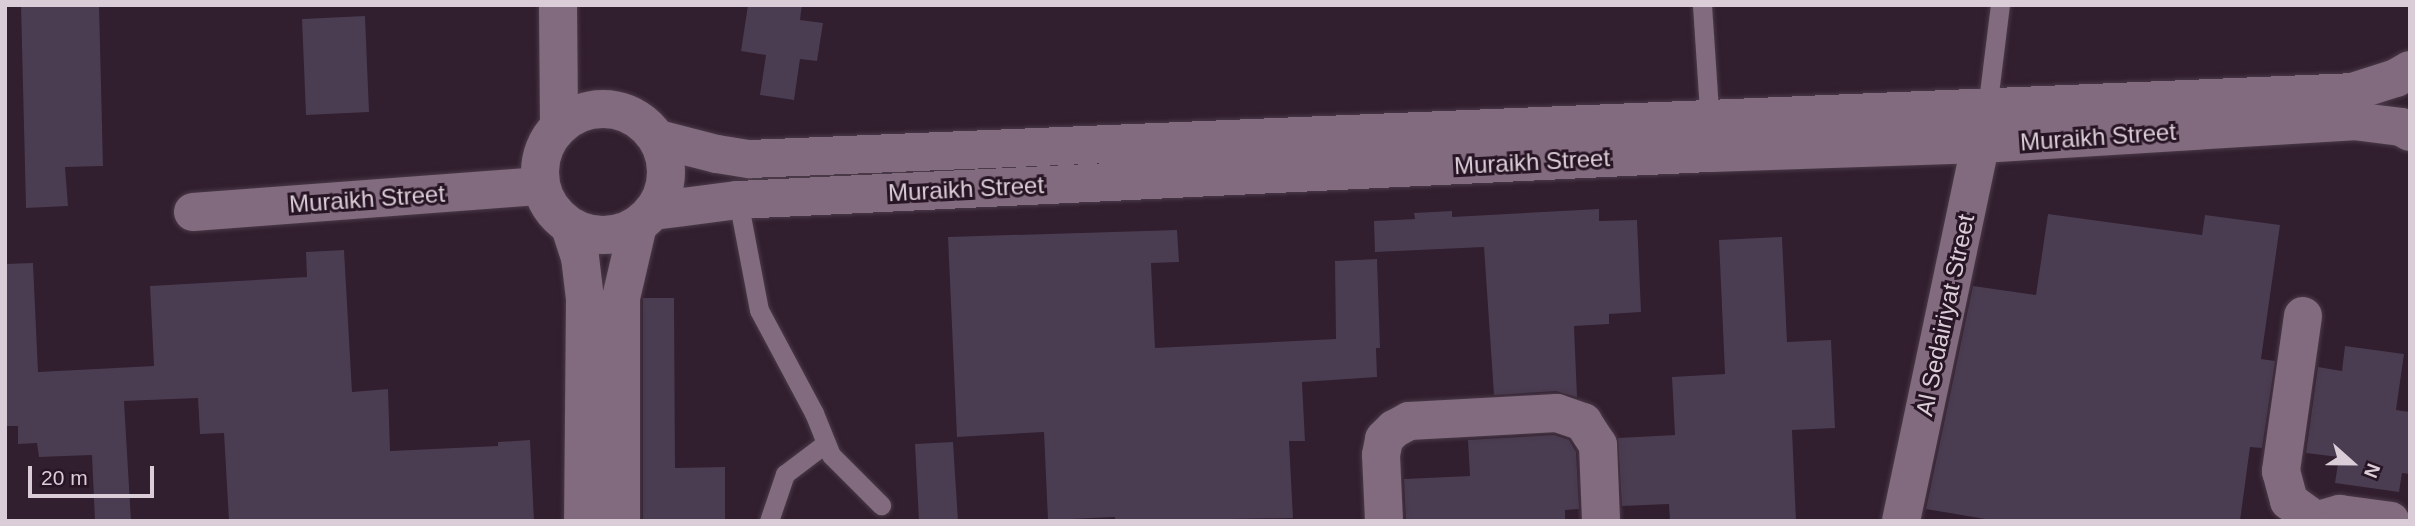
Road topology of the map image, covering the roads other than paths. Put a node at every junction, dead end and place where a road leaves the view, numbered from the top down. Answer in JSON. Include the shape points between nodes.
{"nodes":[{"id":1,"x":558,"y":5,"type":"edge"},
{"id":2,"x":2000,"y":5,"type":"edge"},
{"id":3,"x":1704,"y":8,"type":"edge"},
{"id":4,"x":2410,"y":70,"type":"edge"},
{"id":5,"x":1984,"y":126,"type":"junction"},
{"id":6,"x":559,"y":127,"type":"junction"},
{"id":7,"x":2410,"y":132,"type":"edge"},
{"id":8,"x":1710,"y":136,"type":"junction"},
{"id":9,"x":658,"y":139,"type":"junction"},
{"id":10,"x":541,"y":186,"type":"junction"},
{"id":11,"x":738,"y":200,"type":"junction"},
{"id":12,"x":192,"y":212,"type":"dead end"},
{"id":13,"x":646,"y":218,"type":"junction"},
{"id":14,"x":570,"y":227,"type":"junction"},
{"id":15,"x":2303,"y":316,"type":"dead end"},
{"id":16,"x":826,"y":443,"type":"junction"},
{"id":17,"x":881,"y":505,"type":"dead end"},
{"id":18,"x":2315,"y":520,"type":"edge"},
{"id":19,"x":583,"y":521,"type":"edge"},
{"id":20,"x":621,"y":521,"type":"edge"},
{"id":21,"x":769,"y":521,"type":"edge"},
{"id":22,"x":1384,"y":521,"type":"edge"},
{"id":23,"x":1601,"y":521,"type":"edge"},
{"id":24,"x":1901,"y":521,"type":"edge"},
{"id":25,"x":2390,"y":521,"type":"edge"}],
"edges":[{"from":1,"to":6,"type":"street"},
{"from":2,"to":5,"type":"lane"},
{"from":3,"to":8,"type":"lane"},
{"from":4,"to":5,"type":"street","name":"Muraikh Street","via":[[2352,92]]},
{"from":5,"to":7,"type":"street","name":"Muraikh Street","via":[[2353,121]]},
{"from":5,"to":8,"type":"street","name":"Muraikh Street"},
{"from":5,"to":24,"type":"street","name":"Al Sedairiyat Street"},
{"from":6,"to":9,"type":"street","via":[[587,110],[603,108],[634,116]]},
{"from":6,"to":10,"type":"street","via":[[542,154]]},
{"from":8,"to":9,"type":"street","name":"Muraikh Street","via":[[750,159]]},
{"from":8,"to":11,"type":"street","name":"Muraikh Street"},
{"from":9,"to":13,"type":"street","via":[[667,169],[661,198]]},
{"from":10,"to":12,"type":"street","name":"Muraikh Street"},
{"from":10,"to":14,"type":"street","via":[[551,210]]},
{"from":11,"to":13,"type":"street","name":"Muraikh Street"},
{"from":11,"to":16,"type":"lane","via":[[759,310]]},
{"from":13,"to":14,"type":"street","via":[[611,235]]},
{"from":13,"to":20,"type":"street","via":[[621,298]]},
{"from":14,"to":19,"type":"street","via":[[580,257],[585,299]]},
{"from":15,"to":18,"type":"street","via":[[2281,471],[2289,502]]},
{"from":16,"to":17,"type":"lane","via":[[831,455]]},
{"from":16,"to":21,"type":"lane","via":[[785,474]]},
{"from":18,"to":25,"type":"street","via":[[2340,514]]},
{"from":22,"to":23,"type":"street","via":[[1381,455],[1384,439],[1394,429],[1409,421],[1557,413],[1583,422],[1598,445]]}]}
